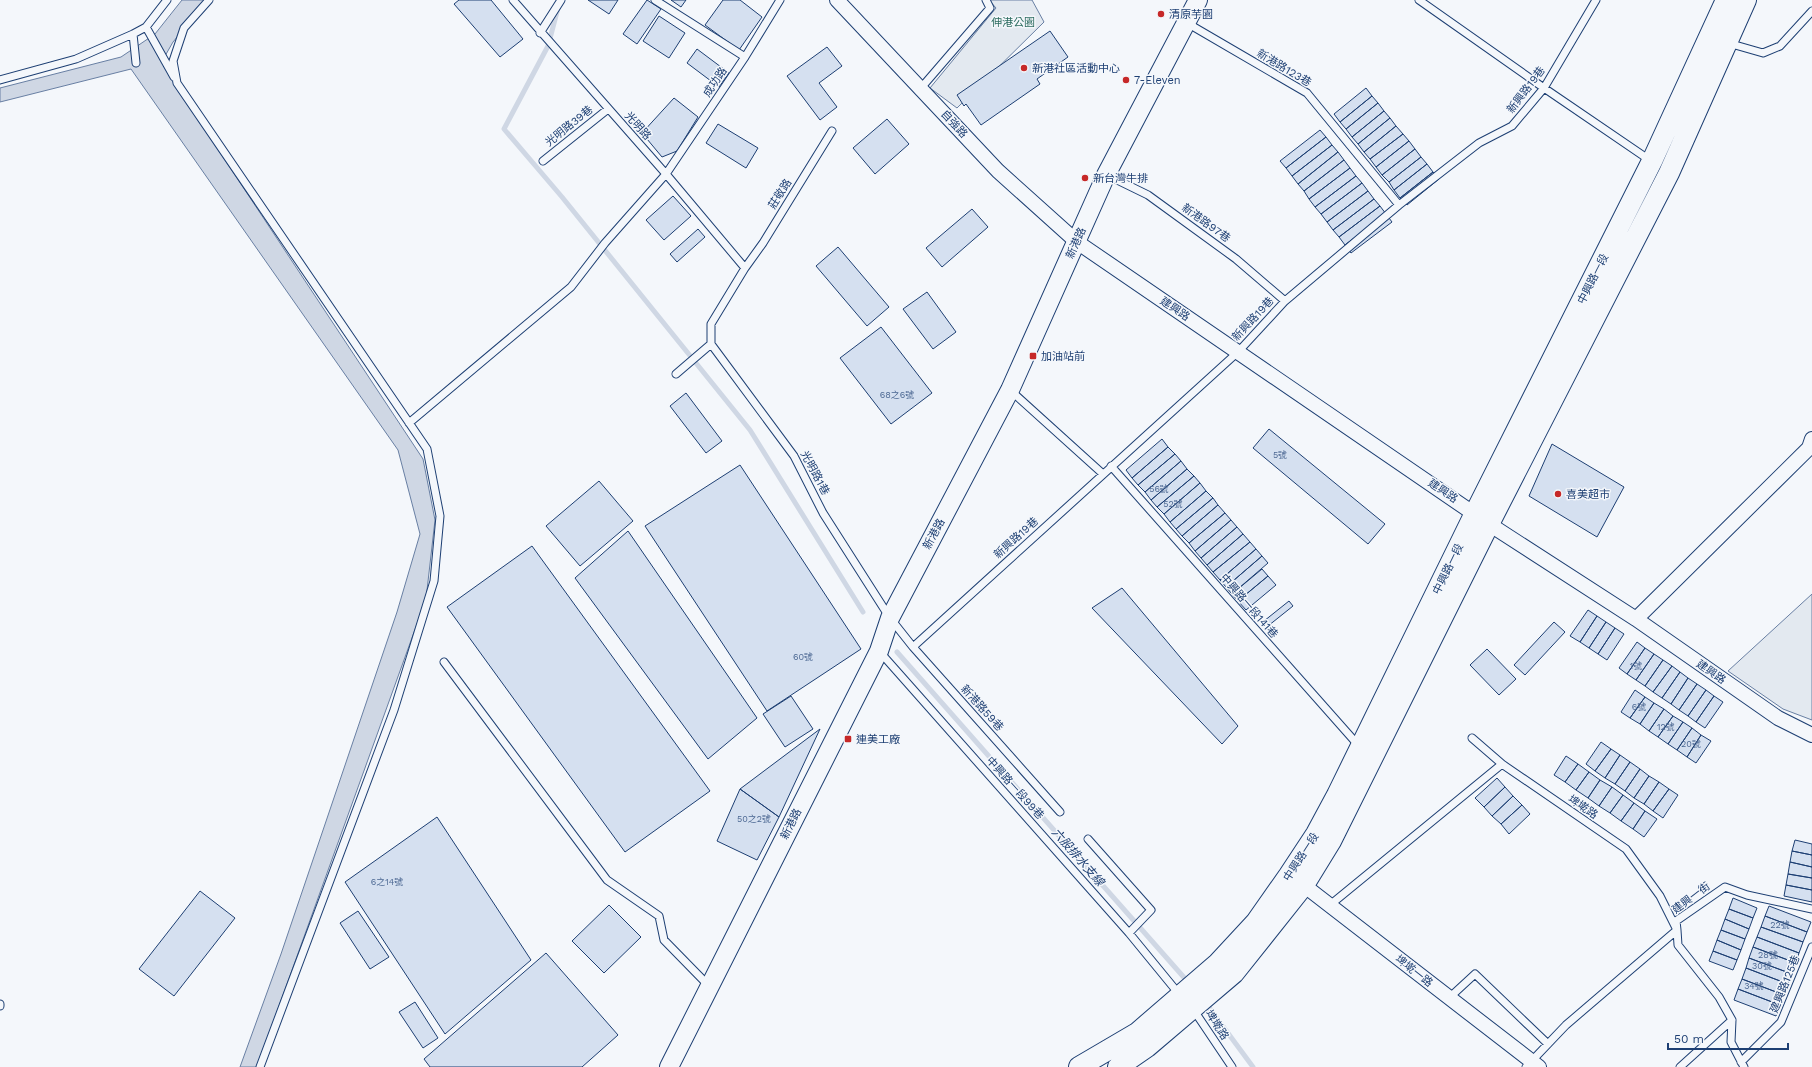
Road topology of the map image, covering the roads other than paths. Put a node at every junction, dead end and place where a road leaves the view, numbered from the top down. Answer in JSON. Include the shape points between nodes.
{"nodes":[{"id":1,"x":167,"y":0,"type":"edge"},
{"id":2,"x":209,"y":0,"type":"edge"},
{"id":3,"x":513,"y":0,"type":"edge"},
{"id":4,"x":561,"y":0,"type":"edge"},
{"id":5,"x":655,"y":0,"type":"edge"},
{"id":6,"x":780,"y":0,"type":"edge"},
{"id":7,"x":837,"y":0,"type":"edge"},
{"id":8,"x":986,"y":0,"type":"edge"},
{"id":9,"x":1198,"y":0,"type":"edge"},
{"id":10,"x":1420,"y":0,"type":"edge"},
{"id":11,"x":1596,"y":0,"type":"edge"},
{"id":12,"x":1726,"y":0,"type":"edge"},
{"id":13,"x":1746,"y":0,"type":"edge"},
{"id":14,"x":1812,"y":11,"type":"edge"},
{"id":15,"x":1187,"y":24,"type":"junction"},
{"id":16,"x":146,"y":26,"type":"junction"},
{"id":17,"x":133,"y":34,"type":"junction"},
{"id":18,"x":542,"y":34,"type":"junction"},
{"id":19,"x":1719,"y":38,"type":"junction"},
{"id":20,"x":745,"y":57,"type":"junction"},
{"id":21,"x":136,"y":63,"type":"dead end"},
{"id":22,"x":0,"y":80,"type":"edge"},
{"id":23,"x":177,"y":84,"type":"junction"},
{"id":24,"x":921,"y":88,"type":"junction"},
{"id":25,"x":1544,"y":88,"type":"junction"},
{"id":26,"x":608,"y":109,"type":"junction"},
{"id":27,"x":832,"y":131,"type":"dead end"},
{"id":28,"x":543,"y":161,"type":"dead end"},
{"id":29,"x":1661,"y":167,"type":"junction"},
{"id":30,"x":666,"y":174,"type":"junction"},
{"id":31,"x":1106,"y":175,"type":"junction"},
{"id":32,"x":1399,"y":205,"type":"junction"},
{"id":33,"x":1077,"y":242,"type":"junction"},
{"id":34,"x":745,"y":268,"type":"junction"},
{"id":35,"x":1284,"y":301,"type":"junction"},
{"id":36,"x":711,"y":344,"type":"junction"},
{"id":37,"x":1238,"y":352,"type":"junction"},
{"id":38,"x":676,"y":374,"type":"dead end"},
{"id":39,"x":1010,"y":390,"type":"junction"},
{"id":40,"x":409,"y":423,"type":"junction"},
{"id":41,"x":1812,"y":439,"type":"edge"},
{"id":42,"x":1111,"y":466,"type":"junction"},
{"id":43,"x":1103,"y":474,"type":"junction"},
{"id":44,"x":1482,"y":518,"type":"junction"},
{"id":45,"x":890,"y":618,"type":"junction"},
{"id":46,"x":1636,"y":619,"type":"junction"},
{"id":47,"x":913,"y":647,"type":"junction"},
{"id":48,"x":879,"y":651,"type":"junction"},
{"id":49,"x":444,"y":662,"type":"dead end"},
{"id":50,"x":1812,"y":735,"type":"edge"},
{"id":51,"x":1472,"y":738,"type":"dead end"},
{"id":52,"x":1367,"y":753,"type":"junction"},
{"id":53,"x":1502,"y":764,"type":"junction"},
{"id":54,"x":1060,"y":812,"type":"dead end"},
{"id":55,"x":1088,"y":839,"type":"dead end"},
{"id":56,"x":1297,"y":880,"type":"junction"},
{"id":57,"x":1330,"y":906,"type":"junction"},
{"id":58,"x":1812,"y":909,"type":"edge"},
{"id":59,"x":1678,"y":930,"type":"junction"},
{"id":60,"x":1129,"y":933,"type":"junction"},
{"id":61,"x":1812,"y":947,"type":"edge"},
{"id":62,"x":709,"y":986,"type":"junction"},
{"id":63,"x":1449,"y":998,"type":"junction"},
{"id":64,"x":1187,"y":1003,"type":"junction"},
{"id":65,"x":1732,"y":1020,"type":"junction"},
{"id":66,"x":1548,"y":1044,"type":"junction"},
{"id":67,"x":1742,"y":1064,"type":"edge"},
{"id":68,"x":1532,"y":1065,"type":"edge"},
{"id":69,"x":260,"y":1067,"type":"edge"},
{"id":70,"x":669,"y":1067,"type":"edge"},
{"id":71,"x":1079,"y":1067,"type":"edge"},
{"id":72,"x":1118,"y":1067,"type":"edge"},
{"id":73,"x":1232,"y":1067,"type":"edge"},
{"id":74,"x":1680,"y":1067,"type":"edge"}],
"edges":[{"from":1,"to":16,"type":"lane"},
{"from":2,"to":23,"type":"lane","via":[[184,28],[173,61]]},
{"from":3,"to":18,"type":"lane","name":"光明路"},
{"from":4,"to":18,"type":"lane"},
{"from":5,"to":20,"type":"lane"},
{"from":6,"to":20,"type":"lane","name":"成功路"},
{"from":7,"to":24,"type":"street","name":"自強路"},
{"from":8,"to":24,"type":"lane","via":[[990,8]]},
{"from":9,"to":15,"type":"street","name":"新港路"},
{"from":10,"to":25,"type":"lane"},
{"from":11,"to":25,"type":"lane","name":"新興路19巷"},
{"from":12,"to":19,"type":"main road","name":"中興路一段"},
{"from":13,"to":19,"type":"main road","name":"中興路一段"},
{"from":14,"to":19,"type":"lane","via":[[1780,46],[1764,53]]},
{"from":15,"to":31,"type":"street","name":"新港路"},
{"from":15,"to":32,"type":"lane","name":"新港路123巷","via":[[1307,93]]},
{"from":16,"to":17,"type":"lane"},
{"from":16,"to":23,"type":"lane"},
{"from":17,"to":21,"type":"lane"},
{"from":17,"to":22,"type":"lane","via":[[76,59]]},
{"from":18,"to":26,"type":"lane","name":"光明路"},
{"from":19,"to":29,"type":"main road","name":"中興路一段"},
{"from":20,"to":30,"type":"lane","name":"成功路"},
{"from":23,"to":40,"type":"lane"},
{"from":24,"to":33,"type":"street","name":"自強路","via":[[998,170]]},
{"from":25,"to":29,"type":"lane"},
{"from":25,"to":32,"type":"lane","name":"新興路19巷","via":[[1512,126],[1479,142]]},
{"from":26,"to":28,"type":"lane","name":"光明路39巷"},
{"from":26,"to":30,"type":"lane","name":"光明路"},
{"from":27,"to":34,"type":"lane","name":"莊敬路"},
{"from":29,"to":44,"type":"main road","name":"中興路一段"},
{"from":30,"to":34,"type":"lane","name":"光明路"},
{"from":30,"to":40,"type":"lane","name":"成功路","via":[[605,243],[572,286]]},
{"from":31,"to":33,"type":"street","name":"新港路"},
{"from":31,"to":35,"type":"lane","name":"新港路97巷","via":[[1148,195],[1236,259]]},
{"from":32,"to":35,"type":"lane","name":"新興路19巷"},
{"from":33,"to":37,"type":"street","name":"建興路"},
{"from":33,"to":39,"type":"street","name":"新港路"},
{"from":34,"to":36,"type":"lane","via":[[711,324]]},
{"from":35,"to":37,"type":"lane","name":"新興路19巷"},
{"from":36,"to":38,"type":"lane"},
{"from":36,"to":45,"type":"lane","name":"光明路1巷","via":[[794,456],[823,513]]},
{"from":37,"to":42,"type":"lane","name":"新興路19巷"},
{"from":37,"to":44,"type":"street","name":"建興路"},
{"from":39,"to":43,"type":"lane"},
{"from":39,"to":45,"type":"street","name":"新港路"},
{"from":40,"to":69,"type":"lane","via":[[427,449],[440,516],[434,581],[394,710]]},
{"from":41,"to":46,"type":"street","via":[[1808,448]]},
{"from":42,"to":43,"type":"lane","name":"新興路19巷"},
{"from":42,"to":52,"type":"lane","name":"中興路一段141巷"},
{"from":43,"to":47,"type":"lane","name":"新興路19巷"},
{"from":44,"to":46,"type":"street","name":"建興路"},
{"from":44,"to":52,"type":"main road","name":"中興路一段"},
{"from":45,"to":47,"type":"lane","name":"新港路59巷"},
{"from":45,"to":48,"type":"street","name":"新港路"},
{"from":46,"to":50,"type":"street","name":"建興路","via":[[1778,718]]},
{"from":47,"to":54,"type":"lane","name":"新港路59巷"},
{"from":48,"to":60,"type":"lane","name":"中興路一段99巷"},
{"from":48,"to":62,"type":"street","name":"新港路"},
{"from":49,"to":62,"type":"lane","via":[[607,880],[659,916],[664,940]]},
{"from":51,"to":53,"type":"lane","name":"埤墘路"},
{"from":52,"to":56,"type":"main road","name":"中興路一段","via":[[1331,841]]},
{"from":53,"to":57,"type":"lane"},
{"from":53,"to":59,"type":"lane","name":"埤墘路","via":[[1626,849],[1660,896]]},
{"from":55,"to":60,"type":"lane","via":[[1151,910]]},
{"from":56,"to":57,"type":"street","name":"埤墘一路"},
{"from":56,"to":64,"type":"main road","name":"中興路一段","via":[[1234,973]]},
{"from":57,"to":63,"type":"street","name":"埤墘一路"},
{"from":58,"to":59,"type":"lane","name":"建興一街","via":[[1747,896],[1725,887],[1676,920]]},
{"from":59,"to":65,"type":"lane","name":"埤墘路","via":[[1678,945],[1720,997]]},
{"from":59,"to":66,"type":"lane","via":[[1566,1025]]},
{"from":60,"to":64,"type":"lane","name":"中興路一段99巷"},
{"from":61,"to":67,"type":"lane","name":"建興路125巷","via":[[1781,1022]]},
{"from":62,"to":70,"type":"street","name":"新港路"},
{"from":63,"to":66,"type":"lane","via":[[1476,974]]},
{"from":63,"to":68,"type":"street","name":"埤墘一路"},
{"from":64,"to":71,"type":"main road","name":"中興路一段"},
{"from":64,"to":72,"type":"main road","name":"中興路一段","via":[[1147,1047]]},
{"from":64,"to":73,"type":"lane","name":"埤墘路"},
{"from":65,"to":67,"type":"lane","via":[[1731,1042]]},
{"from":65,"to":74,"type":"lane"},
{"from":66,"to":68,"type":"lane"}]}
